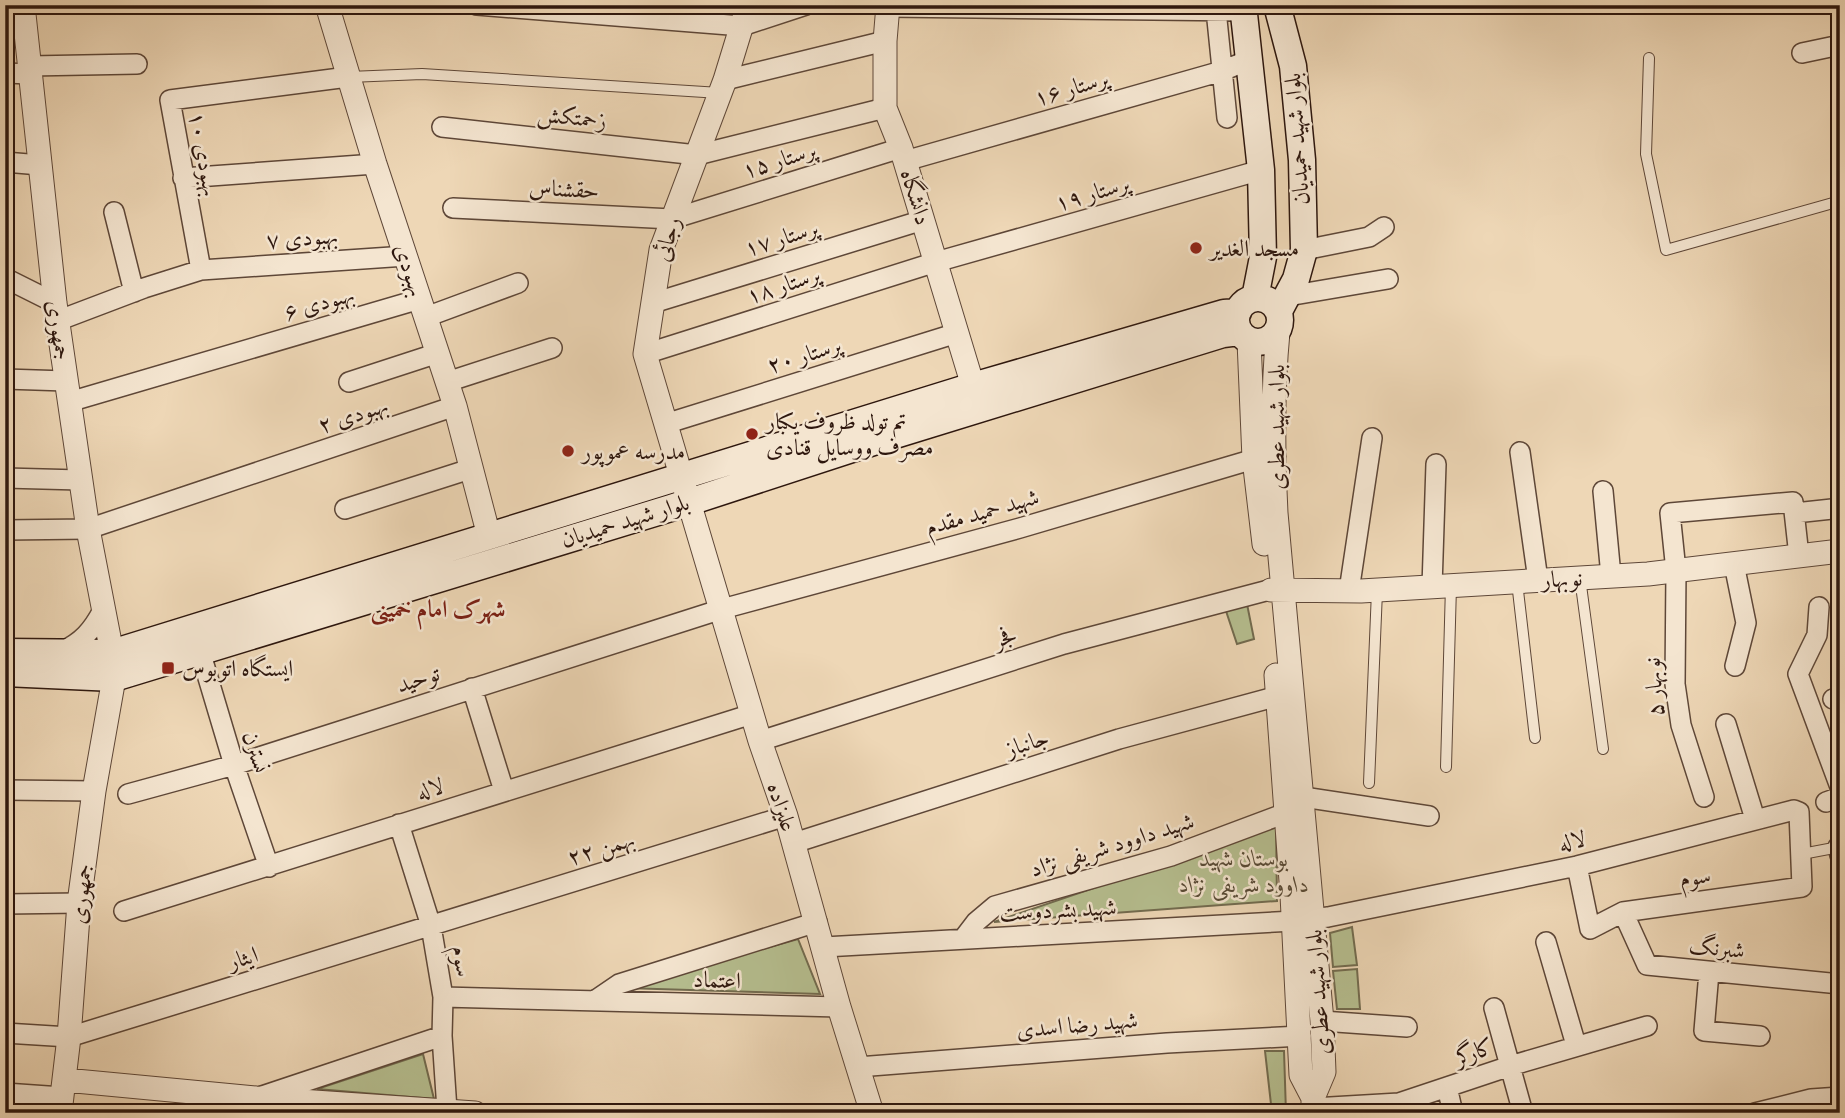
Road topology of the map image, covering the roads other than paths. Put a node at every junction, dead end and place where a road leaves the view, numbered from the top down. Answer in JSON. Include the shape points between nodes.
{"nodes":[{"id":1,"x":23,"y":5,"type":"edge"},
{"id":2,"x":327,"y":5,"type":"edge"},
{"id":3,"x":477,"y":5,"type":"edge"},
{"id":4,"x":806,"y":5,"type":"edge"},
{"id":5,"x":1277,"y":5,"type":"edge"},
{"id":6,"x":888,"y":6,"type":"edge"},
{"id":7,"x":1244,"y":8,"type":"edge"},
{"id":8,"x":1216,"y":10,"type":"junction"},
{"id":9,"x":745,"y":16,"type":"edge"},
{"id":10,"x":885,"y":41,"type":"junction"},
{"id":11,"x":1840,"y":45,"type":"edge"},
{"id":12,"x":1802,"y":53,"type":"dead end"},
{"id":13,"x":1649,"y":58,"type":"dead end"},
{"id":14,"x":1249,"y":60,"type":"junction"},
{"id":15,"x":137,"y":64,"type":"dead end"},
{"id":16,"x":30,"y":70,"type":"junction"},
{"id":17,"x":1222,"y":71,"type":"junction"},
{"id":18,"x":5,"y":73,"type":"edge"},
{"id":19,"x":348,"y":77,"type":"junction"},
{"id":20,"x":723,"y":87,"type":"junction"},
{"id":21,"x":885,"y":108,"type":"junction"},
{"id":22,"x":1227,"y":118,"type":"dead end"},
{"id":23,"x":442,"y":127,"type":"dead end"},
{"id":24,"x":697,"y":155,"type":"junction"},
{"id":25,"x":903,"y":155,"type":"junction"},
{"id":26,"x":5,"y":162,"type":"edge"},
{"id":27,"x":40,"y":164,"type":"junction"},
{"id":28,"x":375,"y":164,"type":"junction"},
{"id":29,"x":1261,"y":170,"type":"junction"},
{"id":30,"x":183,"y":178,"type":"junction"},
{"id":31,"x":1840,"y":201,"type":"edge"},
{"id":32,"x":453,"y":208,"type":"dead end"},
{"id":33,"x":114,"y":212,"type":"dead end"},
{"id":34,"x":672,"y":219,"type":"junction"},
{"id":35,"x":923,"y":220,"type":"junction"},
{"id":36,"x":1384,"y":227,"type":"dead end"},
{"id":37,"x":1304,"y":250,"type":"junction"},
{"id":38,"x":406,"y":256,"type":"junction"},
{"id":39,"x":936,"y":262,"type":"junction"},
{"id":40,"x":201,"y":270,"type":"junction"},
{"id":41,"x":5,"y":278,"type":"edge"},
{"id":42,"x":1388,"y":279,"type":"dead end"},
{"id":43,"x":518,"y":283,"type":"dead end"},
{"id":44,"x":134,"y":292,"type":"junction"},
{"id":45,"x":653,"y":303,"type":"junction"},
{"id":46,"x":423,"y":308,"type":"junction"},
{"id":47,"x":56,"y":312,"type":"junction"},
{"id":48,"x":1282,"y":313,"type":"junction"},
{"id":49,"x":1245,"y":321,"type":"junction"},
{"id":50,"x":957,"y":333,"type":"junction"},
{"id":51,"x":552,"y":348,"type":"dead end"},
{"id":52,"x":438,"y":353,"type":"junction"},
{"id":53,"x":645,"y":354,"type":"junction"},
{"id":54,"x":5,"y":379,"type":"edge"},
{"id":55,"x":349,"y":382,"type":"dead end"},
{"id":56,"x":447,"y":382,"type":"junction"},
{"id":57,"x":973,"y":386,"type":"junction"},
{"id":58,"x":67,"y":391,"type":"junction"},
{"id":59,"x":454,"y":406,"type":"junction"},
{"id":60,"x":665,"y":424,"type":"junction"},
{"id":61,"x":888,"y":425,"type":"junction"},
{"id":62,"x":1372,"y":438,"type":"dead end"},
{"id":63,"x":1520,"y":452,"type":"dead end"},
{"id":64,"x":1254,"y":459,"type":"junction"},
{"id":65,"x":1436,"y":464,"type":"dead end"},
{"id":66,"x":470,"y":469,"type":"junction"},
{"id":67,"x":5,"y":478,"type":"edge"},
{"id":68,"x":80,"y":480,"type":"junction"},
{"id":69,"x":686,"y":490,"type":"junction"},
{"id":70,"x":1603,"y":491,"type":"dead end"},
{"id":71,"x":345,"y":509,"type":"dead end"},
{"id":72,"x":1832,"y":509,"type":"dead end"},
{"id":73,"x":1794,"y":513,"type":"junction"},
{"id":74,"x":88,"y":529,"type":"junction"},
{"id":75,"x":5,"y":530,"type":"edge"},
{"id":76,"x":492,"y":549,"type":"junction"},
{"id":77,"x":1840,"y":551,"type":"edge"},
{"id":78,"x":1799,"y":556,"type":"junction"},
{"id":79,"x":1734,"y":564,"type":"junction"},
{"id":80,"x":1676,"y":571,"type":"junction"},
{"id":81,"x":1611,"y":576,"type":"junction"},
{"id":82,"x":1580,"y":578,"type":"junction"},
{"id":83,"x":1528,"y":581,"type":"junction"},
{"id":84,"x":1442,"y":586,"type":"junction"},
{"id":85,"x":1276,"y":589,"type":"junction"},
{"id":86,"x":1377,"y":590,"type":"junction"},
{"id":87,"x":1349,"y":591,"type":"junction"},
{"id":88,"x":299,"y":607,"type":"junction"},
{"id":89,"x":1819,"y":607,"type":"dead end"},
{"id":90,"x":103,"y":610,"type":"junction"},
{"id":91,"x":722,"y":610,"type":"junction"},
{"id":92,"x":200,"y":651,"type":"junction"},
{"id":93,"x":5,"y":652,"type":"edge"},
{"id":94,"x":61,"y":652,"type":"junction"},
{"id":95,"x":113,"y":665,"type":"junction"},
{"id":96,"x":1735,"y":666,"type":"dead end"},
{"id":97,"x":5,"y":673,"type":"edge"},
{"id":98,"x":472,"y":688,"type":"junction"},
{"id":99,"x":1278,"y":696,"type":"junction"},
{"id":100,"x":752,"y":715,"type":"junction"},
{"id":101,"x":1726,"y":724,"type":"dead end"},
{"id":102,"x":1535,"y":738,"type":"dead end"},
{"id":103,"x":760,"y":741,"type":"junction"},
{"id":104,"x":1603,"y":749,"type":"dead end"},
{"id":105,"x":234,"y":765,"type":"junction"},
{"id":106,"x":1446,"y":767,"type":"dead end"},
{"id":107,"x":1369,"y":783,"type":"dead end"},
{"id":108,"x":5,"y":790,"type":"edge"},
{"id":109,"x":93,"y":791,"type":"junction"},
{"id":110,"x":504,"y":791,"type":"junction"},
{"id":111,"x":128,"y":794,"type":"dead end"},
{"id":112,"x":1835,"y":795,"type":"edge"},
{"id":113,"x":1704,"y":796,"type":"dead end"},
{"id":114,"x":1303,"y":797,"type":"junction"},
{"id":115,"x":1286,"y":813,"type":"junction"},
{"id":116,"x":786,"y":816,"type":"junction"},
{"id":117,"x":1429,"y":816,"type":"dead end"},
{"id":118,"x":1755,"y":819,"type":"junction"},
{"id":119,"x":399,"y":824,"type":"junction"},
{"id":120,"x":794,"y":843,"type":"junction"},
{"id":121,"x":1839,"y":850,"type":"edge"},
{"id":122,"x":1802,"y":854,"type":"junction"},
{"id":123,"x":1577,"y":866,"type":"junction"},
{"id":124,"x":269,"y":867,"type":"junction"},
{"id":125,"x":79,"y":903,"type":"junction"},
{"id":126,"x":5,"y":904,"type":"edge"},
{"id":127,"x":124,"y":911,"type":"dead end"},
{"id":128,"x":1623,"y":912,"type":"junction"},
{"id":129,"x":1303,"y":920,"type":"junction"},
{"id":130,"x":817,"y":922,"type":"junction"},
{"id":131,"x":431,"y":926,"type":"junction"},
{"id":132,"x":963,"y":939,"type":"junction"},
{"id":133,"x":1546,"y":942,"type":"dead end"},
{"id":134,"x":824,"y":947,"type":"junction"},
{"id":135,"x":1709,"y":972,"type":"junction"},
{"id":136,"x":1840,"y":984,"type":"edge"},
{"id":137,"x":443,"y":997,"type":"junction"},
{"id":138,"x":594,"y":1001,"type":"junction"},
{"id":139,"x":839,"y":1007,"type":"junction"},
{"id":140,"x":1494,"y":1008,"type":"dead end"},
{"id":141,"x":1322,"y":1021,"type":"junction"},
{"id":142,"x":1647,"y":1026,"type":"dead end"},
{"id":143,"x":1407,"y":1027,"type":"dead end"},
{"id":144,"x":5,"y":1033,"type":"edge"},
{"id":145,"x":442,"y":1036,"type":"junction"},
{"id":146,"x":1301,"y":1036,"type":"junction"},
{"id":147,"x":1760,"y":1036,"type":"dead end"},
{"id":148,"x":69,"y":1037,"type":"junction"},
{"id":149,"x":1576,"y":1045,"type":"junction"},
{"id":150,"x":1510,"y":1066,"type":"junction"},
{"id":151,"x":858,"y":1067,"type":"junction"},
{"id":152,"x":1447,"y":1087,"type":"junction"},
{"id":153,"x":5,"y":1093,"type":"edge"},
{"id":154,"x":63,"y":1097,"type":"edge"},
{"id":155,"x":1840,"y":1097,"type":"edge"},
{"id":156,"x":259,"y":1106,"type":"edge"},
{"id":157,"x":1313,"y":1106,"type":"edge"},
{"id":158,"x":392,"y":1110,"type":"edge"},
{"id":159,"x":447,"y":1110,"type":"junction"},
{"id":160,"x":475,"y":1113,"type":"edge"},
{"id":161,"x":872,"y":1113,"type":"edge"},
{"id":162,"x":1453,"y":1113,"type":"edge"},
{"id":163,"x":1523,"y":1113,"type":"edge"},
{"id":164,"x":1755,"y":1113,"type":"edge"}],
"edges":[{"from":1,"to":16,"type":"street","name":"جمهوری"},
{"from":2,"to":19,"type":"street","name":"بهبودی"},
{"from":3,"to":9,"type":"street"},
{"from":4,"to":9,"type":"street"},
{"from":5,"to":37,"type":"main road","name":"بلوار شهید حمیدیان","via":[[1293,66]]},
{"from":6,"to":8,"type":"street"},
{"from":6,"to":10,"type":"street","name":"دانشگاه"},
{"from":7,"to":8,"type":"street"},
{"from":7,"to":14,"type":"main road","name":"بلوار شهید حمیدیان"},
{"from":8,"to":17,"type":"street"},
{"from":9,"to":20,"type":"street","name":"رجائی"},
{"from":10,"to":20,"type":"street"},
{"from":10,"to":21,"type":"street","name":"دانشگاه"},
{"from":11,"to":12,"type":"street"},
{"from":13,"to":31,"type":"lane","via":[[1646,154],[1666,250]]},
{"from":14,"to":17,"type":"street","name":"پرستار ۱۶"},
{"from":14,"to":29,"type":"main road","name":"بلوار شهید حمیدیان"},
{"from":15,"to":16,"type":"street"},
{"from":16,"to":18,"type":"street"},
{"from":16,"to":27,"type":"street","name":"جمهوری"},
{"from":17,"to":22,"type":"street"},
{"from":17,"to":25,"type":"street","name":"پرستار ۱۶"},
{"from":19,"to":20,"type":"lane","via":[[422,74]]},
{"from":19,"to":28,"type":"street","name":"بهبودی"},
{"from":19,"to":30,"type":"street","name":"بهبودی ۱۰","via":[[170,100]]},
{"from":20,"to":24,"type":"street","name":"رجائی"},
{"from":21,"to":24,"type":"street"},
{"from":21,"to":25,"type":"street","name":"دانشگاه"},
{"from":23,"to":24,"type":"street","name":"زحمتکش"},
{"from":24,"to":34,"type":"street","name":"رجائی"},
{"from":25,"to":34,"type":"street","name":"پرستار ۱۵"},
{"from":25,"to":35,"type":"street","name":"دانشگاه"},
{"from":26,"to":27,"type":"street"},
{"from":27,"to":47,"type":"street","name":"جمهوری"},
{"from":28,"to":30,"type":"street"},
{"from":28,"to":38,"type":"street","name":"بهبودی"},
{"from":29,"to":39,"type":"street","name":"پرستار ۱۹"},
{"from":29,"to":49,"type":"main road","name":"بلوار شهید حمیدیان","via":[[1263,257]]},
{"from":30,"to":40,"type":"street","name":"بهبودی ۱۰"},
{"from":32,"to":34,"type":"street","name":"حقشناس"},
{"from":33,"to":44,"type":"street"},
{"from":34,"to":45,"type":"street","name":"رجائی"},
{"from":35,"to":39,"type":"street","name":"دانشگاه"},
{"from":35,"to":45,"type":"street","name":"پرستار ۱۷"},
{"from":36,"to":37,"type":"street","via":[[1369,237]]},
{"from":37,"to":48,"type":"main road","name":"بلوار شهید حمیدیان"},
{"from":38,"to":40,"type":"street","name":"بهبودی ۷"},
{"from":38,"to":46,"type":"street","name":"بهبودی"},
{"from":39,"to":50,"type":"street","name":"دانشگاه"},
{"from":39,"to":53,"type":"street","name":"پرستار ۱۸"},
{"from":40,"to":44,"type":"street","name":"بهبودی ۷"},
{"from":41,"to":47,"type":"street"},
{"from":42,"to":48,"type":"street"},
{"from":43,"to":46,"type":"street","name":"بهبودی ۶"},
{"from":44,"to":47,"type":"street","name":"بهبودی ۷"},
{"from":45,"to":53,"type":"street","name":"رجائی"},
{"from":46,"to":52,"type":"street","name":"بهبودی"},
{"from":46,"to":58,"type":"street","name":"بهبودی ۶"},
{"from":47,"to":58,"type":"street","name":"جمهوری"},
{"from":48,"to":49,"type":"main road","via":[[1268,300]]},
{"from":48,"to":49,"type":"main road","via":[[1263,342]]},
{"from":48,"to":85,"type":"street","name":"بلوار شهید عطری","via":[[1273,384]]},
{"from":49,"to":57,"type":"main road","name":"بلوار شهید حمیدیان","via":[[1224,313]]},
{"from":49,"to":61,"type":"main road","name":"بلوار شهید حمیدیان","via":[[1223,334]]},
{"from":49,"to":64,"type":"street","name":"بلوار شهید عطری"},
{"from":50,"to":57,"type":"street","name":"دانشگاه"},
{"from":50,"to":60,"type":"street","name":"پرستار ۲۰"},
{"from":51,"to":56,"type":"street"},
{"from":52,"to":55,"type":"street"},
{"from":52,"to":56,"type":"street","name":"بهبودی"},
{"from":53,"to":60,"type":"street","name":"رجائی"},
{"from":54,"to":58,"type":"street","name":"بهبودی ۶"},
{"from":56,"to":59,"type":"street","name":"بهبودی"},
{"from":57,"to":61,"type":"main road","name":"بلوار شهید حمیدیان"},
{"from":58,"to":68,"type":"street","name":"جمهوری"},
{"from":59,"to":66,"type":"street","name":"بهبودی"},
{"from":59,"to":74,"type":"street","name":"بهبودی ۲"},
{"from":60,"to":69,"type":"street","name":"رجائی"},
{"from":61,"to":69,"type":"main road","name":"بلوار شهید حمیدیان"},
{"from":62,"to":87,"type":"street"},
{"from":63,"to":83,"type":"street"},
{"from":64,"to":85,"type":"street","name":"بلوار شهید عطری"},
{"from":64,"to":91,"type":"street","name":"شهید حمید مقدم"},
{"from":65,"to":84,"type":"street"},
{"from":66,"to":71,"type":"street"},
{"from":66,"to":76,"type":"street","name":"بهبودی"},
{"from":67,"to":68,"type":"street"},
{"from":68,"to":74,"type":"street","name":"جمهوری"},
{"from":69,"to":76,"type":"main road","name":"بلوار شهید حمیدیان"},
{"from":69,"to":91,"type":"street","name":"علیزاده"},
{"from":70,"to":81,"type":"street"},
{"from":72,"to":73,"type":"street"},
{"from":73,"to":78,"type":"street"},
{"from":73,"to":80,"type":"street","name":"نوبهار ۵","via":[[1793,502],[1670,513]]},
{"from":74,"to":75,"type":"street","name":"بهبودی ۲"},
{"from":74,"to":90,"type":"street","name":"جمهوری"},
{"from":76,"to":88,"type":"main road","name":"بلوار شهید حمیدیان"},
{"from":77,"to":78,"type":"street","name":"نوبهار"},
{"from":78,"to":79,"type":"street","name":"نوبهار"},
{"from":79,"to":80,"type":"street","name":"نوبهار"},
{"from":79,"to":96,"type":"street","via":[[1746,623]]},
{"from":80,"to":81,"type":"street","name":"نوبهار"},
{"from":80,"to":113,"type":"street","name":"نوبهار ۵","via":[[1675,684],[1681,725]]},
{"from":81,"to":82,"type":"street","name":"نوبهار"},
{"from":82,"to":83,"type":"street","name":"نوبهار"},
{"from":82,"to":104,"type":"lane"},
{"from":83,"to":84,"type":"street","name":"نوبهار"},
{"from":83,"to":102,"type":"lane"},
{"from":84,"to":86,"type":"street","name":"نوبهار"},
{"from":84,"to":106,"type":"lane"},
{"from":85,"to":87,"type":"street","name":"نوبهار"},
{"from":85,"to":99,"type":"street","name":"بلوار شهید عطری"},
{"from":85,"to":103,"type":"street","name":"فجر","via":[[1064,644]]},
{"from":85,"to":114,"type":"street","name":"بلوار شهید عطری"},
{"from":86,"to":87,"type":"street","name":"نوبهار"},
{"from":86,"to":107,"type":"lane"},
{"from":88,"to":92,"type":"main road","name":"بلوار شهید حمیدیان"},
{"from":88,"to":95,"type":"main road","name":"بلوار شهید حمیدیان"},
{"from":89,"to":112,"type":"street","via":[[1817,635],[1798,674]]},
{"from":90,"to":94,"type":"street","via":[[92,631]]},
{"from":90,"to":95,"type":"street","name":"جمهوری"},
{"from":91,"to":98,"type":"street","name":"توحید"},
{"from":91,"to":100,"type":"street","name":"علیزاده"},
{"from":92,"to":95,"type":"main road","name":"بلوار شهید حمیدیان"},
{"from":92,"to":105,"type":"street","name":"نسترن"},
{"from":93,"to":94,"type":"main road","name":"بلوار شهید حمیدیان"},
{"from":94,"to":95,"type":"main road","name":"بلوار شهید حمیدیان"},
{"from":95,"to":97,"type":"main road","name":"بلوار شهید حمیدیان"},
{"from":95,"to":109,"type":"street","name":"جمهوری"},
{"from":98,"to":105,"type":"street","name":"توحید"},
{"from":98,"to":110,"type":"street"},
{"from":99,"to":115,"type":"street","name":"بلوار شهید عطری"},
{"from":99,"to":120,"type":"street","name":"جانباز","via":[[1119,739]]},
{"from":100,"to":103,"type":"street","name":"علیزاده"},
{"from":100,"to":110,"type":"street","name":"لاله"},
{"from":101,"to":118,"type":"street"},
{"from":103,"to":116,"type":"street","name":"علیزاده"},
{"from":105,"to":111,"type":"street","name":"توحید"},
{"from":105,"to":124,"type":"street","name":"نسترن"},
{"from":108,"to":109,"type":"street"},
{"from":109,"to":125,"type":"street","name":"جمهوری"},
{"from":110,"to":119,"type":"street","name":"لاله"},
{"from":114,"to":117,"type":"street"},
{"from":114,"to":129,"type":"street","name":"بلوار شهید عطری"},
{"from":115,"to":129,"type":"street","name":"بلوار شهید عطری"},
{"from":115,"to":132,"type":"street","name":"شهید داوود شریفی نژاد","via":[[1171,856],[995,906]]},
{"from":116,"to":120,"type":"street","name":"علیزاده"},
{"from":116,"to":131,"type":"street","name":"۲۲ بهمن"},
{"from":118,"to":122,"type":"street","name":"لاله","via":[[1797,810]]},
{"from":118,"to":123,"type":"street","name":"لاله"},
{"from":119,"to":124,"type":"street","name":"لاله"},
{"from":119,"to":131,"type":"street","name":"سوم"},
{"from":120,"to":130,"type":"street","name":"علیزاده"},
{"from":121,"to":122,"type":"lane"},
{"from":122,"to":128,"type":"street","name":"سوم","via":[[1802,887]]},
{"from":123,"to":128,"type":"street","name":"سوم","via":[[1590,929]]},
{"from":123,"to":129,"type":"street","name":"لاله","via":[[1353,914]]},
{"from":124,"to":127,"type":"street","name":"لاله"},
{"from":125,"to":126,"type":"street"},
{"from":125,"to":148,"type":"street","name":"جمهوری"},
{"from":128,"to":135,"type":"street","name":"شبرنگ","via":[[1647,965]]},
{"from":129,"to":132,"type":"street","name":"شهید بشردوست"},
{"from":129,"to":141,"type":"street","name":"بلوار شهید عطری"},
{"from":129,"to":146,"type":"street","name":"بلوار شهید عطری"},
{"from":130,"to":134,"type":"street","name":"علیزاده"},
{"from":130,"to":138,"type":"street","name":"اعتماد","via":[[619,984]]},
{"from":131,"to":137,"type":"street","name":"سوم"},
{"from":131,"to":148,"type":"street","name":"ایثار"},
{"from":132,"to":134,"type":"street","name":"شهید بشردوست"},
{"from":133,"to":149,"type":"street"},
{"from":134,"to":139,"type":"street","name":"علیزاده"},
{"from":135,"to":136,"type":"street","name":"شبرنگ"},
{"from":135,"to":147,"type":"street","via":[[1704,1031]]},
{"from":137,"to":138,"type":"street","name":"اعتماد"},
{"from":137,"to":145,"type":"street","name":"سوم"},
{"from":138,"to":139,"type":"street","name":"اعتماد"},
{"from":139,"to":151,"type":"street","name":"علیزاده"},
{"from":140,"to":150,"type":"street"},
{"from":141,"to":143,"type":"street"},
{"from":141,"to":157,"type":"street","name":"بلوار شهید عطری","via":[[1324,1072]]},
{"from":142,"to":149,"type":"street","name":"کارگر"},
{"from":144,"to":148,"type":"street"},
{"from":145,"to":156,"type":"street"},
{"from":145,"to":159,"type":"street","name":"سوم"},
{"from":146,"to":151,"type":"street","name":"شهید رضا اسدی"},
{"from":146,"to":157,"type":"street","name":"بلوار شهید عطری","via":[[1301,1075]]},
{"from":148,"to":154,"type":"street","name":"جمهوری"},
{"from":149,"to":150,"type":"street","name":"کارگر"},
{"from":150,"to":152,"type":"street","name":"کارگر"},
{"from":150,"to":163,"type":"street"},
{"from":151,"to":161,"type":"street","name":"علیزاده"},
{"from":152,"to":157,"type":"street","name":"کارگر","via":[[1399,1102]]},
{"from":152,"to":162,"type":"street"},
{"from":153,"to":154,"type":"street"},
{"from":154,"to":156,"type":"street"},
{"from":155,"to":164,"type":"street"},
{"from":156,"to":158,"type":"street"},
{"from":158,"to":159,"type":"street"},
{"from":159,"to":160,"type":"street"}]}
